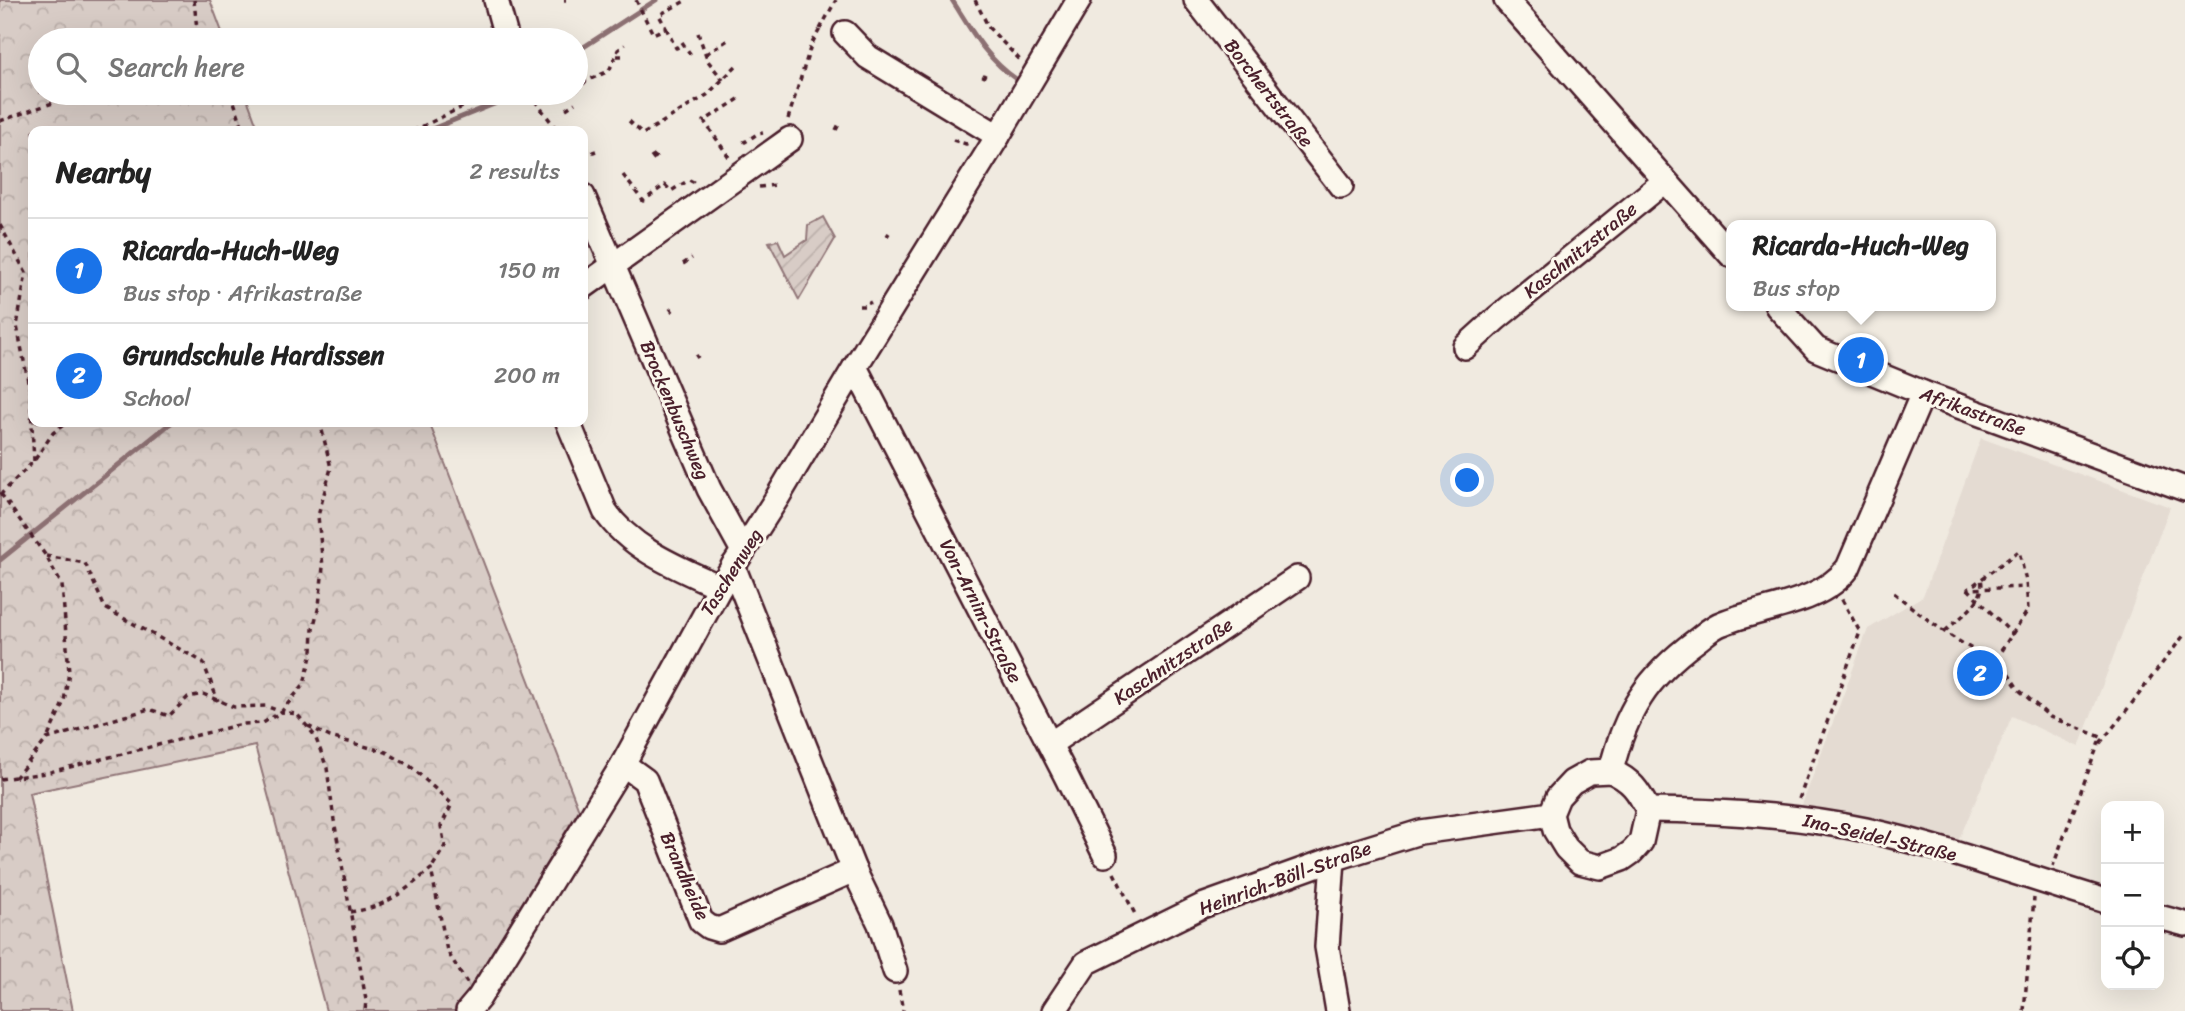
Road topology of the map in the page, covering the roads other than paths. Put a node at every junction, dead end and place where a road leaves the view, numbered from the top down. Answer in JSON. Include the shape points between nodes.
{"nodes":[{"id":1,"x":496,"y":0,"type":"edge"},
{"id":2,"x":1079,"y":0,"type":"edge"},
{"id":3,"x":1196,"y":0,"type":"edge"},
{"id":4,"x":1506,"y":0,"type":"edge"},
{"id":5,"x":504,"y":28,"type":"edge"},
{"id":6,"x":845,"y":33,"type":"dead end"},
{"id":7,"x":988,"y":138,"type":"junction"},
{"id":8,"x":790,"y":139,"type":"road end"},
{"id":9,"x":1665,"y":181,"type":"junction"},
{"id":10,"x":1341,"y":186,"type":"dead end"},
{"id":11,"x":588,"y":208,"type":"edge"},
{"id":12,"x":1726,"y":249,"type":"edge"},
{"id":13,"x":612,"y":267,"type":"junction"},
{"id":14,"x":588,"y":284,"type":"edge"},
{"id":15,"x":1782,"y":311,"type":"edge"},
{"id":16,"x":1465,"y":347,"type":"dead end"},
{"id":17,"x":855,"y":367,"type":"junction"},
{"id":18,"x":1923,"y":393,"type":"junction"},
{"id":19,"x":570,"y":427,"type":"edge"},
{"id":20,"x":2185,"y":489,"type":"edge"},
{"id":21,"x":738,"y":559,"type":"junction"},
{"id":22,"x":1297,"y":578,"type":"dead end"},
{"id":23,"x":720,"y":587,"type":"junction"},
{"id":24,"x":1050,"y":744,"type":"junction"},
{"id":25,"x":623,"y":764,"type":"junction"},
{"id":26,"x":1611,"y":771,"type":"junction"},
{"id":27,"x":1648,"y":810,"type":"junction"},
{"id":28,"x":1551,"y":814,"type":"junction"},
{"id":29,"x":1105,"y":856,"type":"road end"},
{"id":30,"x":1332,"y":859,"type":"junction"},
{"id":31,"x":855,"y":870,"type":"junction"},
{"id":32,"x":2101,"y":899,"type":"edge"},
{"id":33,"x":2164,"y":918,"type":"edge"},
{"id":34,"x":2185,"y":924,"type":"edge"},
{"id":35,"x":895,"y":971,"type":"dead end"},
{"id":36,"x":468,"y":1011,"type":"edge"},
{"id":37,"x":1054,"y":1011,"type":"edge"},
{"id":38,"x":1338,"y":1011,"type":"edge"}],
"edges":[{"from":1,"to":5,"type":"street"},
{"from":2,"to":7,"type":"street","name":"Taschenweg","via":[[1033,77]]},
{"from":3,"to":10,"type":"street","name":"Borchertstraße"},
{"from":4,"to":9,"type":"street"},
{"from":6,"to":7,"type":"street","via":[[868,57]]},
{"from":7,"to":17,"type":"street","name":"Taschenweg"},
{"from":8,"to":13,"type":"street"},
{"from":9,"to":12,"type":"street"},
{"from":9,"to":16,"type":"street","name":"Kaschnitzstraße"},
{"from":11,"to":13,"type":"street","name":"Brockenbuschweg"},
{"from":13,"to":14,"type":"street"},
{"from":13,"to":21,"type":"street","name":"Brockenbuschweg"},
{"from":15,"to":18,"type":"street","name":"Afrikastraße","via":[[1816,349]]},
{"from":17,"to":21,"type":"street","name":"Taschenweg"},
{"from":17,"to":24,"type":"street","name":"Von-Arnim-Straße"},
{"from":18,"to":20,"type":"street","name":"Afrikastraße"},
{"from":18,"to":26,"type":"street","via":[[1848,568],[1833,584],[1778,607],[1720,623],[1687,647],[1653,677],[1625,723]]},
{"from":19,"to":23,"type":"street","via":[[614,524],[663,560]]},
{"from":21,"to":23,"type":"street","name":"Taschenweg"},
{"from":21,"to":31,"type":"street"},
{"from":22,"to":24,"type":"street","name":"Kaschnitzstraße"},
{"from":23,"to":25,"type":"street","name":"Taschenweg"},
{"from":24,"to":29,"type":"street","name":"Von-Arnim-Straße"},
{"from":25,"to":31,"type":"street","name":"Brandheide","via":[[645,780],[701,921],[709,927],[719,929],[739,922]]},
{"from":25,"to":36,"type":"street","name":"Taschenweg"},
{"from":26,"to":27,"type":"street","via":[[1636,786]]},
{"from":26,"to":28,"type":"street","via":[[1591,772],[1572,782]]},
{"from":27,"to":28,"type":"street","via":[[1641,842],[1632,852],[1600,867],[1580,862],[1566,848]]},
{"from":27,"to":32,"type":"street","name":"Ina-Seidel-Straße","via":[[1792,817],[1866,830]]},
{"from":28,"to":30,"type":"street","name":"Heinrich-Böll-Straße","via":[[1420,832]]},
{"from":30,"to":37,"type":"street","name":"Heinrich-Böll-Straße","via":[[1202,906],[1086,964]]},
{"from":30,"to":38,"type":"street","via":[[1327,947]]},
{"from":31,"to":35,"type":"street"},
{"from":33,"to":34,"type":"street"}]}
